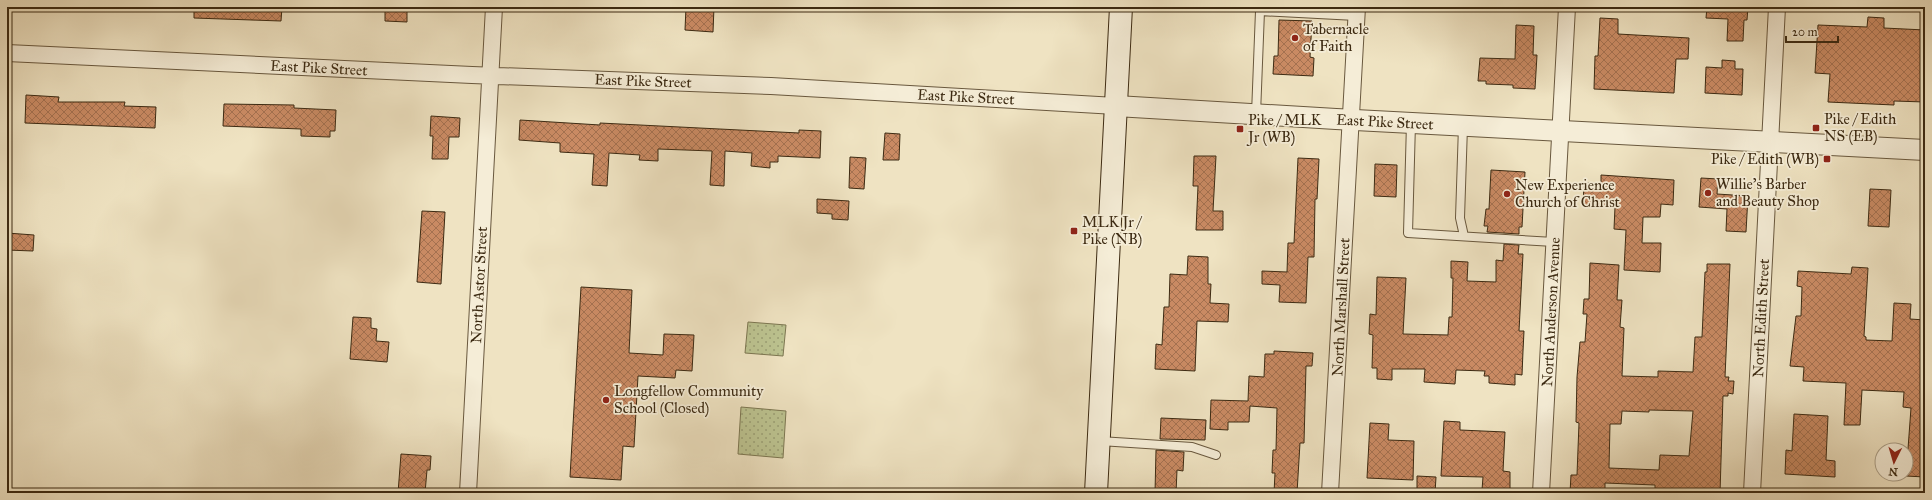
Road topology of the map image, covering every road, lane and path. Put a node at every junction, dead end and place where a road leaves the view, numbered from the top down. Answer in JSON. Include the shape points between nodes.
{"nodes":[{"id":1,"x":494,"y":7,"type":"edge"},
{"id":2,"x":1121,"y":7,"type":"edge"},
{"id":3,"x":1567,"y":7,"type":"edge"},
{"id":4,"x":1778,"y":7,"type":"edge"},
{"id":5,"x":1357,"y":11,"type":"edge"},
{"id":6,"x":7,"y":53,"type":"edge"},
{"id":7,"x":490,"y":76,"type":"junction"},
{"id":8,"x":1116,"y":106,"type":"junction"},
{"id":9,"x":1256,"y":114,"type":"junction"},
{"id":10,"x":1351,"y":120,"type":"junction"},
{"id":11,"x":1411,"y":123,"type":"junction"},
{"id":12,"x":1463,"y":126,"type":"junction"},
{"id":13,"x":1560,"y":131,"type":"junction"},
{"id":14,"x":1770,"y":142,"type":"junction"},
{"id":15,"x":1925,"y":150,"type":"edge"},
{"id":16,"x":1464,"y":236,"type":"junction"},
{"id":17,"x":1554,"y":242,"type":"junction"},
{"id":18,"x":1099,"y":440,"type":"junction"},
{"id":19,"x":1216,"y":454,"type":"dead end"},
{"id":20,"x":468,"y":493,"type":"edge"},
{"id":21,"x":1096,"y":493,"type":"edge"},
{"id":22,"x":1330,"y":493,"type":"edge"},
{"id":23,"x":1541,"y":493,"type":"edge"},
{"id":24,"x":1752,"y":493,"type":"edge"}],
"edges":[{"from":1,"to":7,"type":"street","name":"North Astor Street"},
{"from":2,"to":8,"type":"main road"},
{"from":3,"to":13,"type":"street","name":"North Anderson Avenue"},
{"from":4,"to":14,"type":"street","name":"North Edith Street"},
{"from":5,"to":9,"type":"lane","via":[[1260,11]]},
{"from":5,"to":10,"type":"street","name":"North Marshall Street"},
{"from":6,"to":7,"type":"street","name":"East Pike Street"},
{"from":7,"to":8,"type":"street","name":"East Pike Street","via":[[771,86]]},
{"from":7,"to":20,"type":"street","name":"North Astor Street"},
{"from":8,"to":9,"type":"street","name":"East Pike Street"},
{"from":8,"to":18,"type":"main road"},
{"from":9,"to":10,"type":"street","name":"East Pike Street"},
{"from":10,"to":11,"type":"street","name":"East Pike Street"},
{"from":10,"to":22,"type":"street","name":"North Marshall Street"},
{"from":11,"to":12,"type":"street","name":"East Pike Street"},
{"from":11,"to":16,"type":"lane","via":[[1408,233]]},
{"from":12,"to":13,"type":"street","name":"East Pike Street"},
{"from":12,"to":16,"type":"lane","via":[[1460,218]]},
{"from":13,"to":14,"type":"street","name":"East Pike Street"},
{"from":13,"to":17,"type":"street","name":"North Anderson Avenue"},
{"from":14,"to":15,"type":"street","name":"East Pike Street"},
{"from":14,"to":24,"type":"street","name":"North Edith Street"},
{"from":16,"to":17,"type":"lane"},
{"from":17,"to":23,"type":"street","name":"North Anderson Avenue"},
{"from":18,"to":19,"type":"lane","via":[[1192,447]]},
{"from":18,"to":21,"type":"main road"}]}
